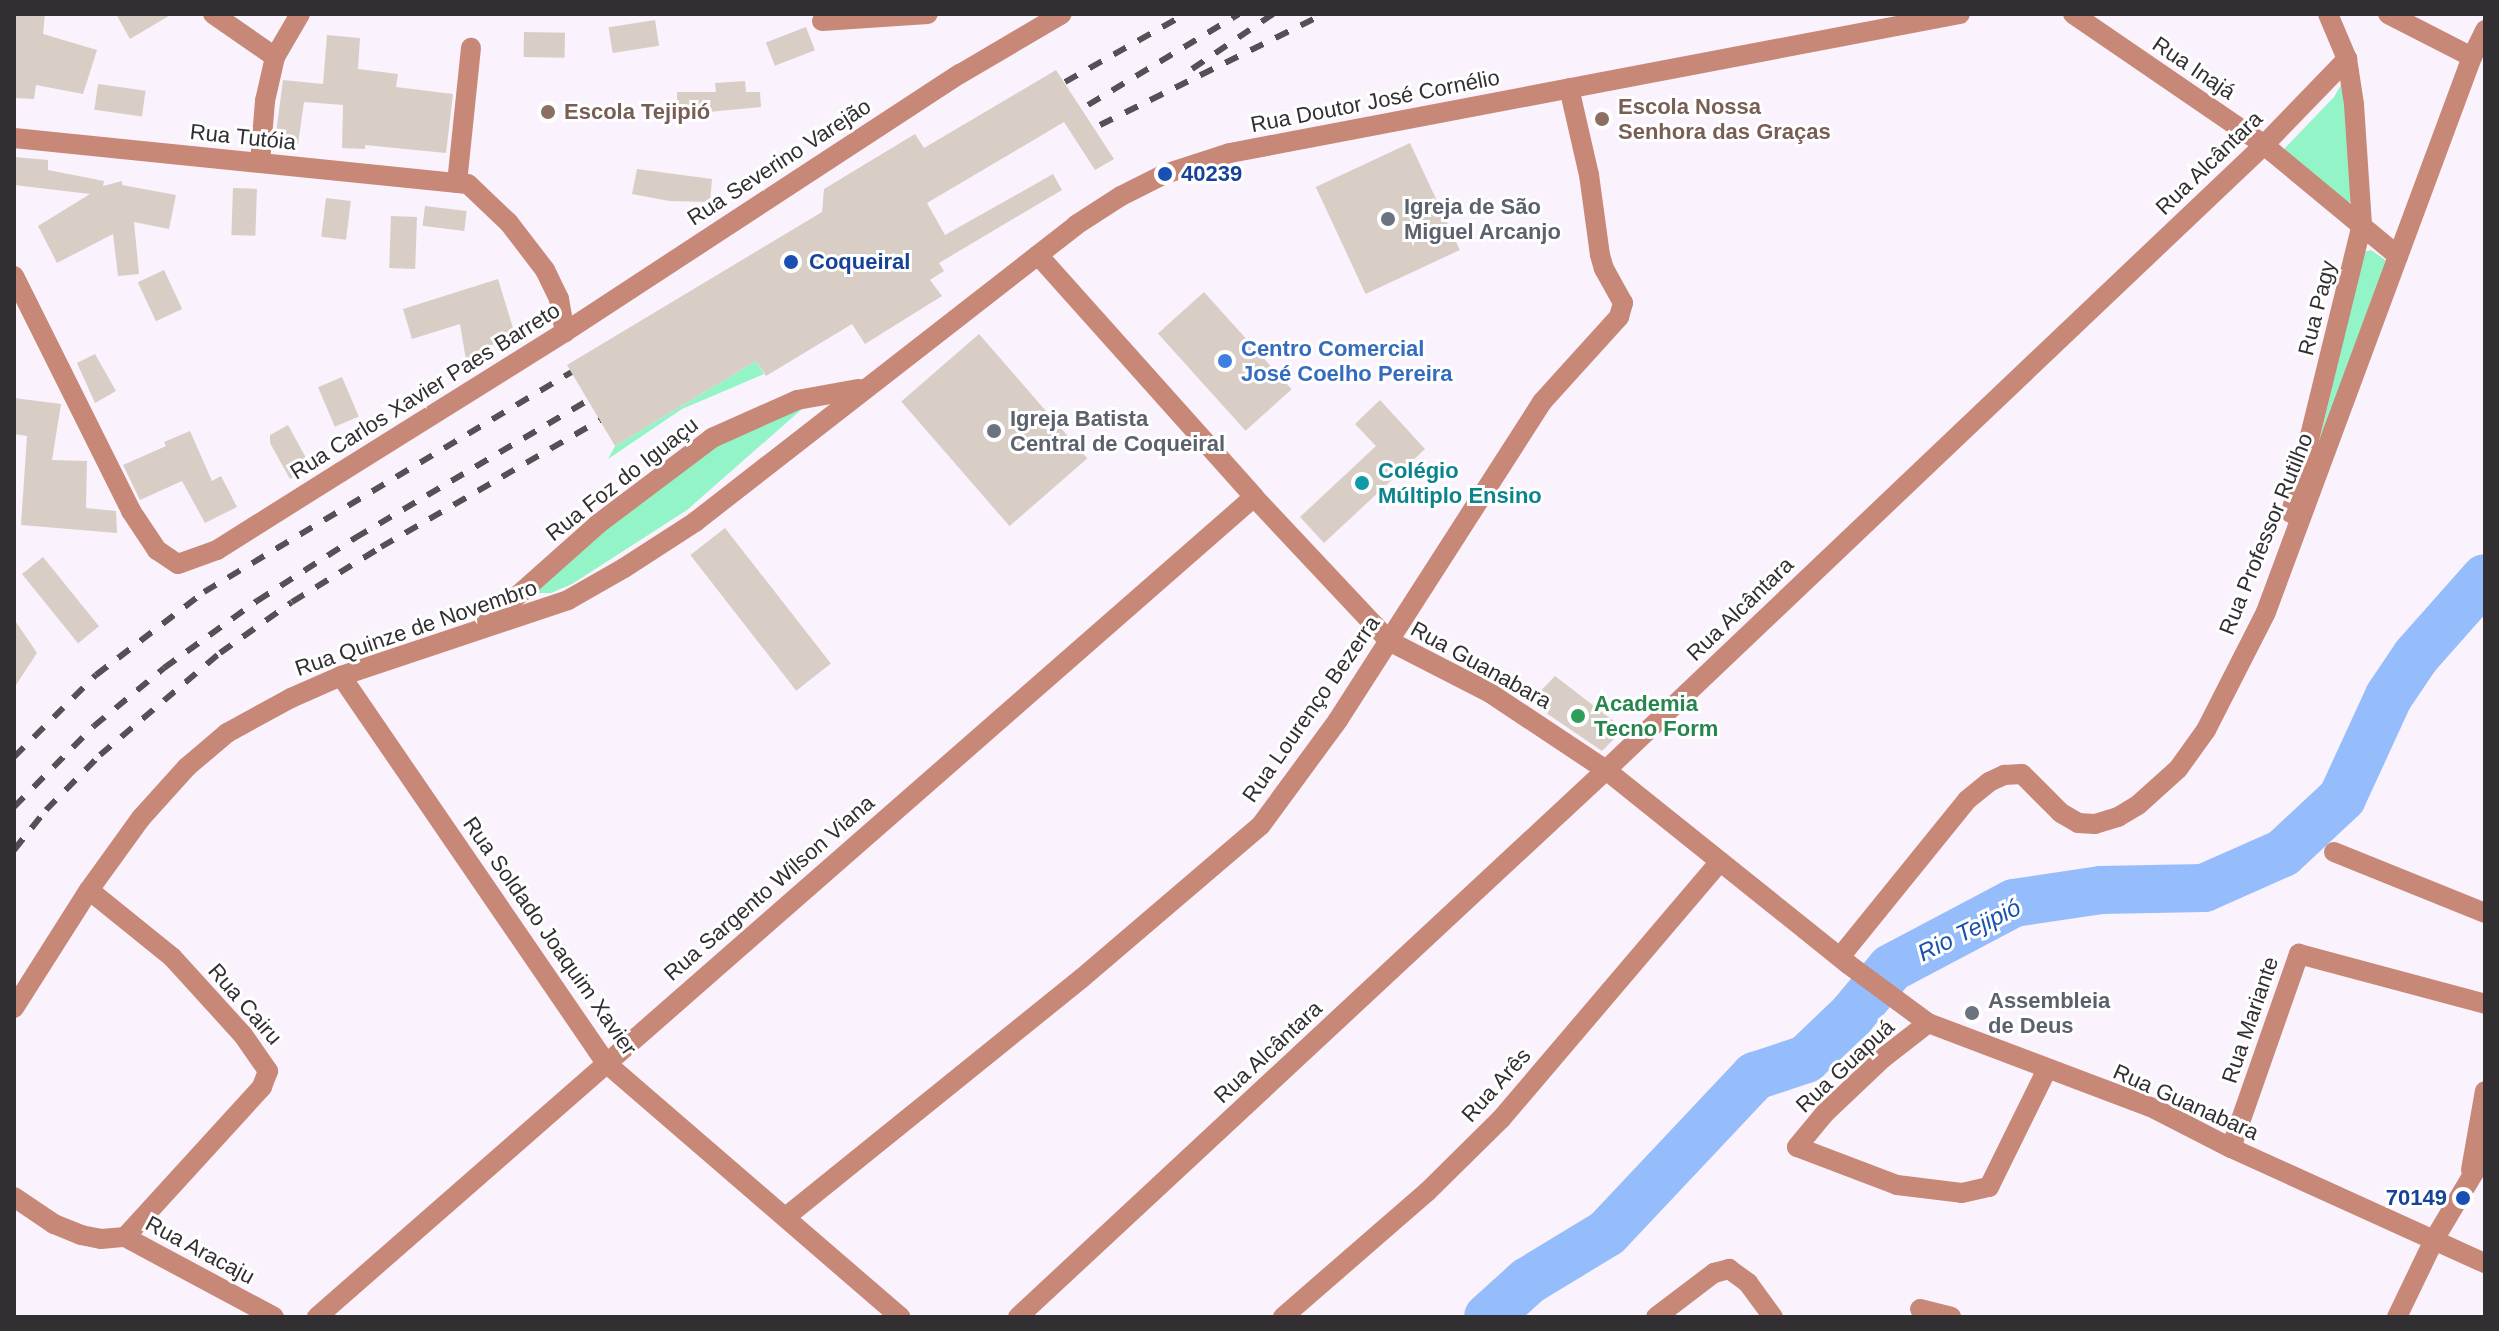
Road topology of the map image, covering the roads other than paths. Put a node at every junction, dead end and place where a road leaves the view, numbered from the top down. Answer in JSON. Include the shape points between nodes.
{"nodes":[{"id":1,"x":213,"y":14,"type":"edge"},
{"id":2,"x":300,"y":14,"type":"edge"},
{"id":3,"x":928,"y":14,"type":"edge"},
{"id":4,"x":1062,"y":14,"type":"edge"},
{"id":5,"x":1960,"y":14,"type":"edge"},
{"id":6,"x":2073,"y":14,"type":"edge"},
{"id":7,"x":2328,"y":14,"type":"edge"},
{"id":8,"x":2388,"y":14,"type":"edge"},
{"id":9,"x":822,"y":21,"type":"dead end"},
{"id":10,"x":2485,"y":30,"type":"edge"},
{"id":11,"x":471,"y":48,"type":"dead end"},
{"id":12,"x":275,"y":57,"type":"junction"},
{"id":13,"x":2472,"y":57,"type":"junction"},
{"id":14,"x":2347,"y":59,"type":"junction"},
{"id":15,"x":1569,"y":88,"type":"junction"},
{"id":16,"x":14,"y":138,"type":"edge"},
{"id":17,"x":2264,"y":145,"type":"junction"},
{"id":18,"x":260,"y":163,"type":"junction"},
{"id":19,"x":462,"y":183,"type":"junction"},
{"id":20,"x":2362,"y":225,"type":"junction"},
{"id":21,"x":692,"y":248,"type":"joint"},
{"id":22,"x":1038,"y":255,"type":"junction"},
{"id":23,"x":2398,"y":256,"type":"junction"},
{"id":24,"x":14,"y":276,"type":"edge"},
{"id":25,"x":565,"y":332,"type":"junction"},
{"id":26,"x":863,"y":388,"type":"junction"},
{"id":27,"x":1254,"y":497,"type":"junction"},
{"id":28,"x":2266,"y":612,"type":"junction"},
{"id":29,"x":477,"y":632,"type":"junction"},
{"id":30,"x":1389,"y":641,"type":"junction"},
{"id":31,"x":341,"y":676,"type":"junction"},
{"id":32,"x":1606,"y":770,"type":"junction"},
{"id":33,"x":2334,"y":852,"type":"dead end"},
{"id":34,"x":1720,"y":862,"type":"junction"},
{"id":35,"x":89,"y":890,"type":"junction"},
{"id":36,"x":2485,"y":913,"type":"edge"},
{"id":37,"x":1844,"y":960,"type":"junction"},
{"id":38,"x":2485,"y":1004,"type":"edge"},
{"id":39,"x":14,"y":1008,"type":"edge"},
{"id":40,"x":1922,"y":1019,"type":"junction"},
{"id":41,"x":606,"y":1063,"type":"junction"},
{"id":42,"x":2046,"y":1071,"type":"junction"},
{"id":43,"x":2485,"y":1091,"type":"edge"},
{"id":44,"x":2231,"y":1148,"type":"junction"},
{"id":45,"x":2485,"y":1154,"type":"edge"},
{"id":46,"x":2468,"y":1183,"type":"junction"},
{"id":47,"x":14,"y":1197,"type":"edge"},
{"id":48,"x":787,"y":1216,"type":"junction"},
{"id":49,"x":125,"y":1237,"type":"junction"},
{"id":50,"x":2435,"y":1238,"type":"junction"},
{"id":51,"x":2485,"y":1263,"type":"edge"},
{"id":52,"x":1920,"y":1309,"type":"dead end"},
{"id":53,"x":274,"y":1317,"type":"edge"},
{"id":54,"x":317,"y":1317,"type":"edge"},
{"id":55,"x":900,"y":1317,"type":"edge"},
{"id":56,"x":1018,"y":1317,"type":"edge"},
{"id":57,"x":1283,"y":1317,"type":"edge"},
{"id":58,"x":1656,"y":1317,"type":"edge"},
{"id":59,"x":1773,"y":1317,"type":"edge"},
{"id":60,"x":1951,"y":1317,"type":"edge"},
{"id":61,"x":2397,"y":1317,"type":"edge"}],
"edges":[{"from":1,"to":12,"type":"street"},
{"from":2,"to":12,"type":"street"},
{"from":3,"to":9,"type":"street"},
{"from":4,"to":21,"type":"street","name":"Rua Severino Varejão"},
{"from":5,"to":15,"type":"street","name":"Rua Doutor José Cornélio"},
{"from":6,"to":17,"type":"street","name":"Rua Inajá"},
{"from":7,"to":14,"type":"street","name":"Rua Pagy"},
{"from":8,"to":13,"type":"street"},
{"from":10,"to":13,"type":"street","name":"Rua Professor Rutilho"},
{"from":11,"to":19,"type":"street"},
{"from":12,"to":18,"type":"street"},
{"from":13,"to":23,"type":"street","name":"Rua Professor Rutilho"},
{"from":14,"to":17,"type":"street","name":"Rua Alcântara"},
{"from":14,"to":20,"type":"street","name":"Rua Pagy"},
{"from":15,"to":22,"type":"street","name":"Rua Doutor José Cornélio","via":[[1230,153],[1121,196]]},
{"from":15,"to":30,"type":"street","name":"Rua Lourenço Bezerra","via":[[1600,255],[1623,312],[1542,402]]},
{"from":16,"to":18,"type":"street","name":"Rua Tutóia"},
{"from":17,"to":20,"type":"street","name":"Rua Inajá"},
{"from":17,"to":32,"type":"street","name":"Rua Alcântara"},
{"from":18,"to":19,"type":"street","name":"Rua Tutóia"},
{"from":19,"to":25,"type":"street","via":[[509,223],[545,270],[559,299]]},
{"from":20,"to":23,"type":"street","name":"Rua Inajá"},
{"from":20,"to":28,"type":"street","name":"Rua Pagy"},
{"from":21,"to":25,"type":"street","name":"Rua Carlos Xavier Paes Barreto"},
{"from":22,"to":26,"type":"street","name":"Rua Doutor José Cornélio"},
{"from":22,"to":27,"type":"street","name":"Rua Guanabara"},
{"from":23,"to":28,"type":"street","name":"Rua Professor Rutilho"},
{"from":24,"to":25,"type":"street","name":"Rua Carlos Xavier Paes Barreto","via":[[131,511],[157,550],[178,564],[217,550]]},
{"from":26,"to":29,"type":"street","name":"Rua Quinze de Novembro","via":[[695,522],[624,568],[568,600]]},
{"from":26,"to":29,"type":"street","name":"Rua Foz do Iguaçu","via":[[797,400],[712,438],[598,524]]},
{"from":27,"to":30,"type":"street","name":"Rua Guanabara"},
{"from":27,"to":41,"type":"street","name":"Rua Sargento Wilson Viana"},
{"from":28,"to":37,"type":"street","name":"Rua Professor Rutilho","via":[[2206,730],[2178,769],[2138,805],[2095,824],[2078,823],[2022,774],[1989,782],[1953,816]]},
{"from":29,"to":31,"type":"street","name":"Rua Quinze de Novembro"},
{"from":30,"to":32,"type":"street","name":"Rua Guanabara","via":[[1490,693]]},
{"from":30,"to":48,"type":"street","name":"Rua Lourenço Bezerra","via":[[1303,772],[1261,825],[1082,978]]},
{"from":31,"to":35,"type":"street","name":"Rua Quinze de Novembro","via":[[227,733],[141,818]]},
{"from":31,"to":41,"type":"street","name":"Rua Soldado Joaquim Xavier"},
{"from":32,"to":34,"type":"street","name":"Rua Guanabara"},
{"from":32,"to":56,"type":"street","name":"Rua Alcântara"},
{"from":33,"to":36,"type":"street"},
{"from":34,"to":37,"type":"street","name":"Rua Guanabara"},
{"from":34,"to":57,"type":"street","name":"Rua Arês","via":[[1501,1119],[1427,1192]]},
{"from":35,"to":39,"type":"street","name":"Rua Quinze de Novembro"},
{"from":35,"to":49,"type":"street","name":"Rua Cairu","via":[[172,957],[243,1035],[268,1071],[262,1087]]},
{"from":37,"to":40,"type":"street","name":"Rua Guanabara"},
{"from":38,"to":44,"type":"street","name":"Rua Mariante","via":[[2299,954]]},
{"from":40,"to":42,"type":"street","name":"Rua Guanabara"},
{"from":40,"to":42,"type":"street","name":"Rua Guapuá","via":[[1797,1147],[1897,1185],[1962,1193],[1989,1187]]},
{"from":41,"to":48,"type":"street","name":"Rua Soldado Joaquim Xavier"},
{"from":41,"to":54,"type":"street","name":"Rua Sargento Wilson Viana"},
{"from":42,"to":44,"type":"street","name":"Rua Guanabara","via":[[2155,1109]]},
{"from":43,"to":46,"type":"street"},
{"from":44,"to":50,"type":"street","name":"Rua Guanabara"},
{"from":45,"to":46,"type":"street"},
{"from":46,"to":50,"type":"street"},
{"from":47,"to":49,"type":"street","name":"Rua Aracaju","via":[[81,1235]]},
{"from":48,"to":55,"type":"street","name":"Rua Soldado Joaquim Xavier"},
{"from":49,"to":53,"type":"street","name":"Rua Aracaju"},
{"from":50,"to":51,"type":"street","name":"Rua Guanabara"},
{"from":50,"to":61,"type":"street"},
{"from":52,"to":60,"type":"street"},
{"from":58,"to":59,"type":"street","via":[[1714,1273],[1729,1269],[1748,1283]]}]}
